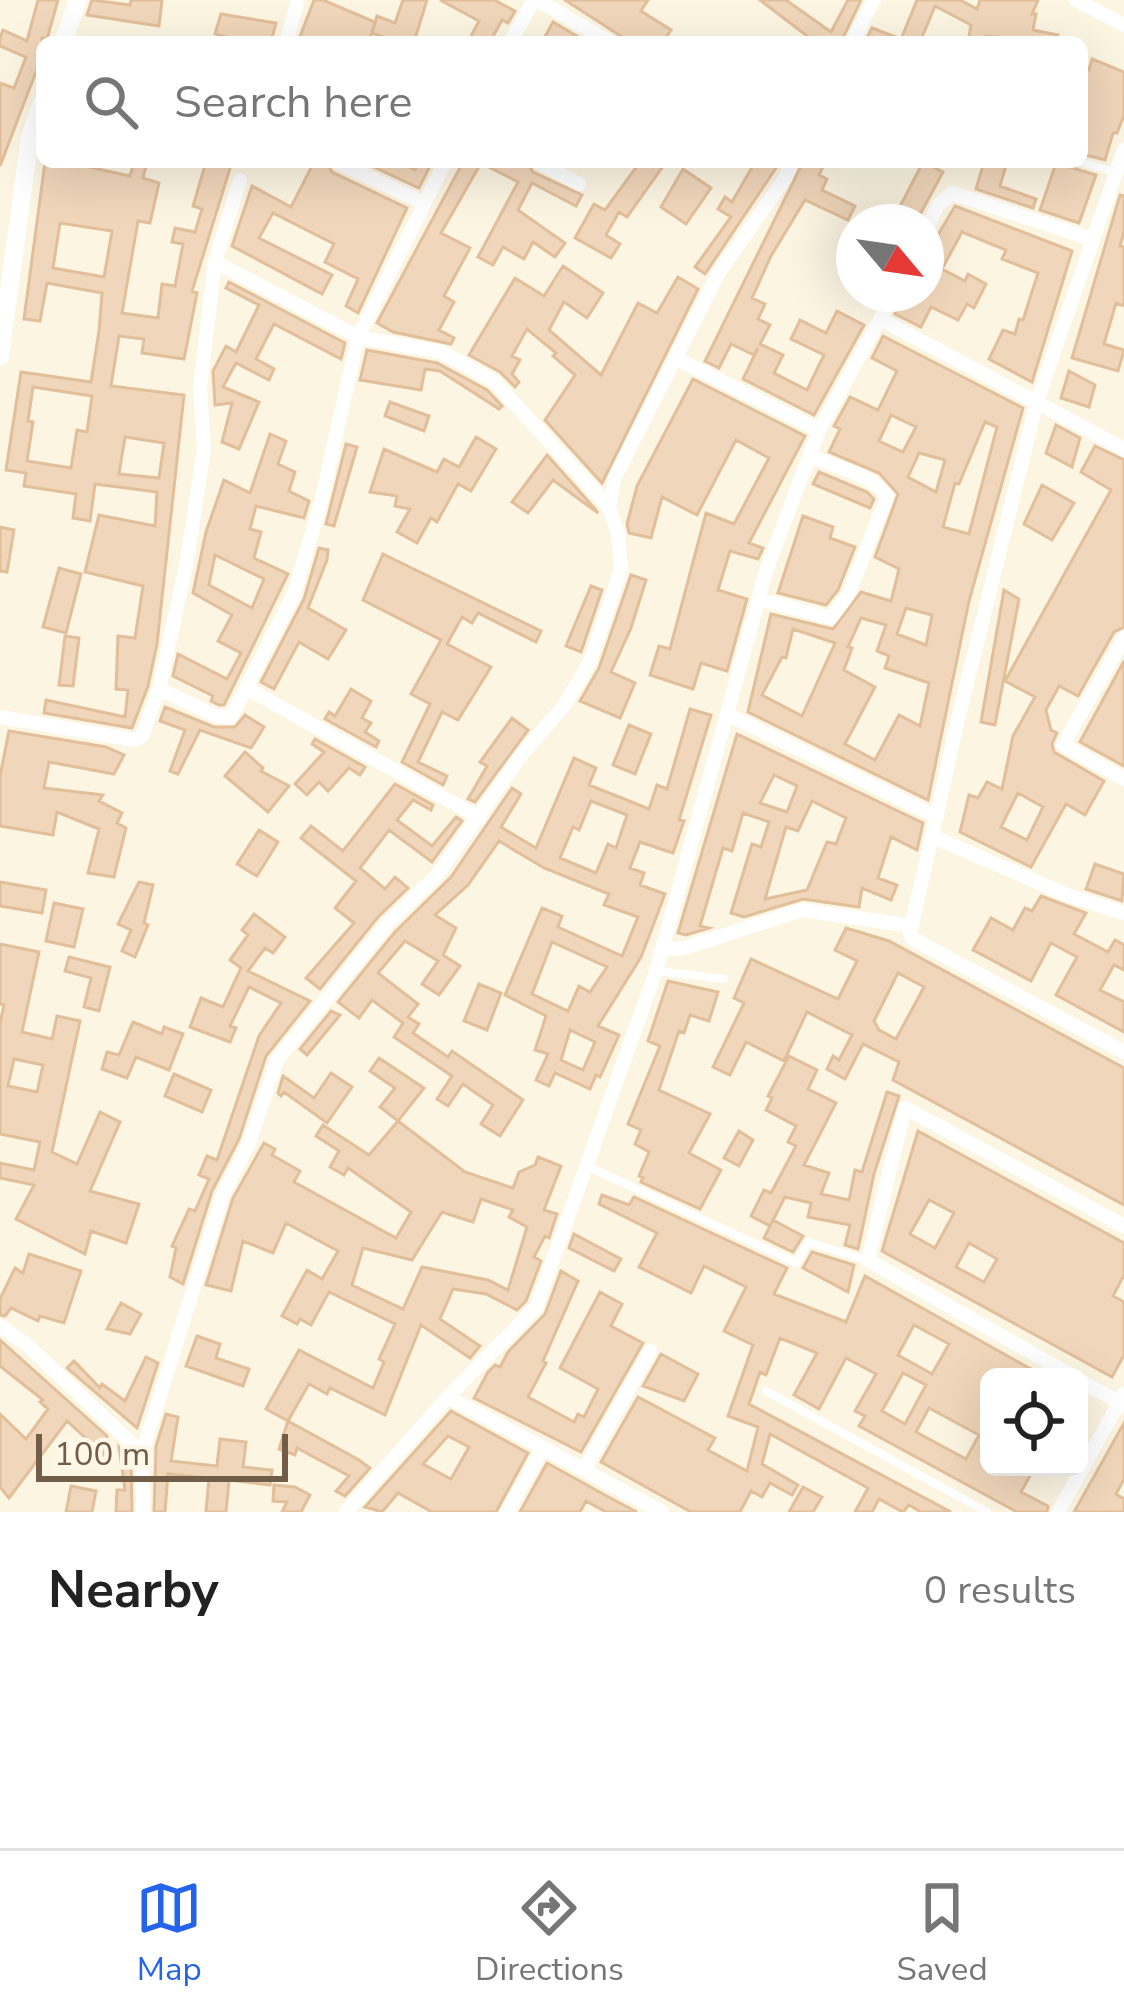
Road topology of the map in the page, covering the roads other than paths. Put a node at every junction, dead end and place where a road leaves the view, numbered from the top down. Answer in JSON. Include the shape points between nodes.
{"nodes":[{"id":1,"x":78,"y":0,"type":"edge"},
{"id":2,"x":536,"y":0,"type":"edge"},
{"id":3,"x":874,"y":0,"type":"edge"},
{"id":4,"x":1076,"y":0,"type":"edge"},
{"id":5,"x":297,"y":4,"type":"dead end"},
{"id":6,"x":1124,"y":25,"type":"edge"},
{"id":7,"x":65,"y":36,"type":"edge"},
{"id":8,"x":288,"y":36,"type":"edge"},
{"id":9,"x":514,"y":36,"type":"edge"},
{"id":10,"x":599,"y":36,"type":"edge"},
{"id":11,"x":854,"y":36,"type":"edge"},
{"id":12,"x":36,"y":120,"type":"edge"},
{"id":13,"x":1124,"y":150,"type":"edge"},
{"id":14,"x":1088,"y":164,"type":"edge"},
{"id":15,"x":350,"y":168,"type":"edge"},
{"id":16,"x":442,"y":168,"type":"edge"},
{"id":17,"x":549,"y":168,"type":"edge"},
{"id":18,"x":790,"y":168,"type":"edge"},
{"id":19,"x":1115,"y":172,"type":"junction"},
{"id":20,"x":239,"y":180,"type":"dead end"},
{"id":21,"x":579,"y":184,"type":"dead end"},
{"id":22,"x":1116,"y":192,"type":"edge"},
{"id":23,"x":424,"y":203,"type":"junction"},
{"id":24,"x":939,"y":204,"type":"edge"},
{"id":25,"x":1091,"y":239,"type":"junction"},
{"id":26,"x":214,"y":262,"type":"junction"},
{"id":27,"x":884,"y":312,"type":"edge"},
{"id":28,"x":880,"y":319,"type":"junction"},
{"id":29,"x":358,"y":337,"type":"junction"},
{"id":30,"x":0,"y":356,"type":"edge"},
{"id":31,"x":677,"y":358,"type":"junction"},
{"id":32,"x":1037,"y":401,"type":"junction"},
{"id":33,"x":819,"y":430,"type":"junction"},
{"id":34,"x":1124,"y":449,"type":"edge"},
{"id":35,"x":809,"y":456,"type":"junction"},
{"id":36,"x":609,"y":507,"type":"junction"},
{"id":37,"x":758,"y":599,"type":"junction"},
{"id":38,"x":1124,"y":638,"type":"edge"},
{"id":39,"x":159,"y":689,"type":"junction"},
{"id":40,"x":248,"y":689,"type":"junction"},
{"id":41,"x":728,"y":715,"type":"junction"},
{"id":42,"x":0,"y":717,"type":"edge"},
{"id":43,"x":1124,"y":779,"type":"edge"},
{"id":44,"x":937,"y":817,"type":"junction"},
{"id":45,"x":480,"y":818,"type":"junction"},
{"id":46,"x":934,"y":837,"type":"junction"},
{"id":47,"x":1124,"y":913,"type":"edge"},
{"id":48,"x":912,"y":926,"type":"junction"},
{"id":49,"x":662,"y":950,"type":"junction"},
{"id":50,"x":656,"y":971,"type":"junction"},
{"id":51,"x":724,"y":979,"type":"dead end"},
{"id":52,"x":1124,"y":1052,"type":"edge"},
{"id":53,"x":589,"y":1167,"type":"junction"},
{"id":54,"x":1124,"y":1226,"type":"edge"},
{"id":55,"x":868,"y":1260,"type":"junction"},
{"id":56,"x":0,"y":1326,"type":"edge"},
{"id":57,"x":650,"y":1351,"type":"dead end"},
{"id":58,"x":1058,"y":1368,"type":"edge"},
{"id":59,"x":1088,"y":1384,"type":"edge"},
{"id":60,"x":766,"y":1391,"type":"dead end"},
{"id":61,"x":448,"y":1397,"type":"junction"},
{"id":62,"x":1122,"y":1401,"type":"edge"},
{"id":63,"x":543,"y":1448,"type":"junction"},
{"id":64,"x":142,"y":1453,"type":"junction"},
{"id":65,"x":584,"y":1470,"type":"junction"},
{"id":66,"x":143,"y":1512,"type":"edge"},
{"id":67,"x":346,"y":1512,"type":"edge"},
{"id":68,"x":507,"y":1512,"type":"edge"},
{"id":69,"x":662,"y":1512,"type":"edge"},
{"id":70,"x":987,"y":1512,"type":"edge"},
{"id":71,"x":1058,"y":1512,"type":"edge"}],
"edges":[{"from":1,"to":7,"type":"street"},
{"from":2,"to":9,"type":"street"},
{"from":2,"to":10,"type":"street"},
{"from":3,"to":11,"type":"street"},
{"from":4,"to":6,"type":"street"},
{"from":5,"to":8,"type":"street"},
{"from":12,"to":30,"type":"street"},
{"from":13,"to":19,"type":"street"},
{"from":14,"to":19,"type":"lane"},
{"from":15,"to":23,"type":"street"},
{"from":16,"to":23,"type":"street"},
{"from":17,"to":21,"type":"street"},
{"from":18,"to":31,"type":"street","via":[[719,272]]},
{"from":19,"to":22,"type":"street"},
{"from":20,"to":26,"type":"street"},
{"from":22,"to":25,"type":"street"},
{"from":23,"to":29,"type":"street"},
{"from":24,"to":25,"type":"street","via":[[952,194]]},
{"from":25,"to":32,"type":"street"},
{"from":26,"to":29,"type":"street"},
{"from":26,"to":39,"type":"street","via":[[200,387],[204,449]]},
{"from":27,"to":28,"type":"street"},
{"from":28,"to":32,"type":"street"},
{"from":28,"to":33,"type":"street"},
{"from":29,"to":36,"type":"street","via":[[441,352],[494,381]]},
{"from":29,"to":40,"type":"street","via":[[294,594]]},
{"from":31,"to":33,"type":"street"},
{"from":31,"to":36,"type":"street","via":[[615,477]]},
{"from":32,"to":34,"type":"street"},
{"from":32,"to":44,"type":"street"},
{"from":33,"to":35,"type":"street"},
{"from":35,"to":37,"type":"street"},
{"from":35,"to":37,"type":"street","via":[[887,497],[831,618]]},
{"from":36,"to":45,"type":"street","via":[[621,569],[589,664]]},
{"from":37,"to":41,"type":"street"},
{"from":38,"to":43,"type":"street","via":[[1063,745]]},
{"from":39,"to":40,"type":"street","via":[[231,717]]},
{"from":39,"to":42,"type":"street","via":[[134,740]]},
{"from":40,"to":45,"type":"street"},
{"from":41,"to":44,"type":"street"},
{"from":41,"to":49,"type":"street"},
{"from":44,"to":46,"type":"street"},
{"from":45,"to":64,"type":"street","via":[[277,1060],[223,1194]]},
{"from":46,"to":47,"type":"street"},
{"from":46,"to":48,"type":"street"},
{"from":48,"to":49,"type":"street","via":[[802,910]]},
{"from":48,"to":52,"type":"street","via":[[913,939]]},
{"from":49,"to":50,"type":"street"},
{"from":50,"to":51,"type":"lane"},
{"from":50,"to":53,"type":"street"},
{"from":53,"to":55,"type":"lane","via":[[796,1263],[808,1242]]},
{"from":53,"to":61,"type":"street","via":[[536,1307]]},
{"from":54,"to":55,"type":"street","via":[[905,1108]]},
{"from":55,"to":58,"type":"street"},
{"from":56,"to":64,"type":"street"},
{"from":57,"to":65,"type":"street"},
{"from":59,"to":62,"type":"street"},
{"from":60,"to":70,"type":"lane"},
{"from":61,"to":63,"type":"street"},
{"from":61,"to":67,"type":"street"},
{"from":62,"to":71,"type":"street"},
{"from":63,"to":65,"type":"street"},
{"from":63,"to":68,"type":"street"},
{"from":64,"to":66,"type":"street"},
{"from":65,"to":69,"type":"street"}]}
